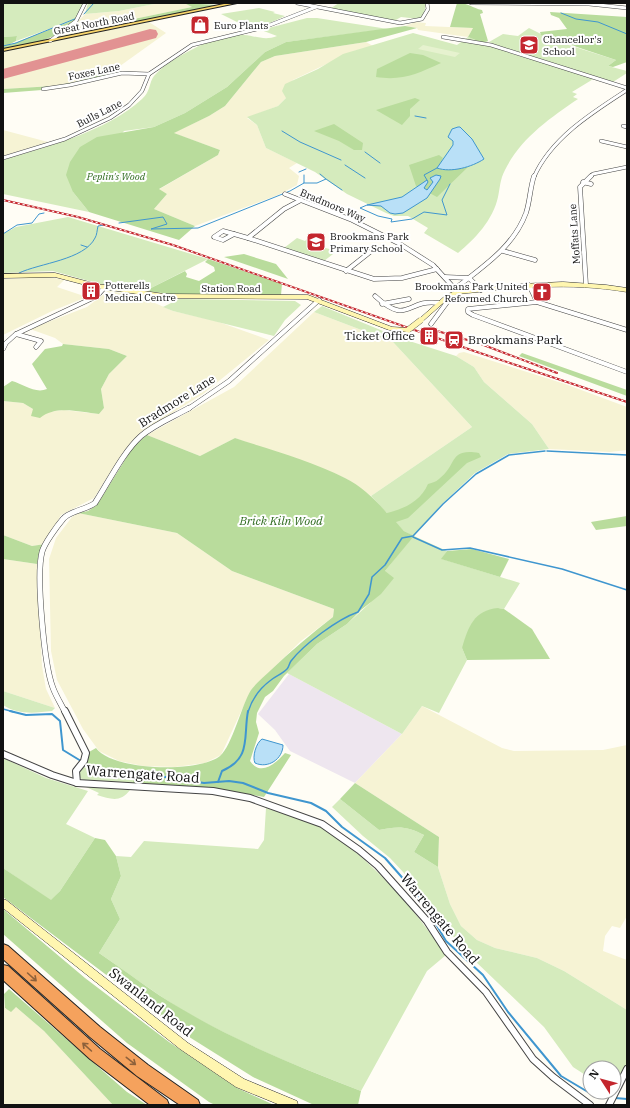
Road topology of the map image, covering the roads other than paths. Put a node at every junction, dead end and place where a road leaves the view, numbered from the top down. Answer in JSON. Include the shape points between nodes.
{"nodes":[{"id":1,"x":86,"y":3,"type":"edge"},
{"id":2,"x":235,"y":3,"type":"edge"},
{"id":3,"x":297,"y":3,"type":"edge"},
{"id":4,"x":427,"y":3,"type":"edge"},
{"id":5,"x":471,"y":3,"type":"edge"},
{"id":6,"x":316,"y":7,"type":"junction"},
{"id":7,"x":627,"y":8,"type":"edge"},
{"id":8,"x":443,"y":38,"type":"dead end"},
{"id":9,"x":50,"y":41,"type":"junction"},
{"id":10,"x":3,"y":50,"type":"edge"},
{"id":11,"x":149,"y":74,"type":"junction"},
{"id":12,"x":43,"y":89,"type":"dead end"},
{"id":13,"x":627,"y":89,"type":"edge"},
{"id":14,"x":601,"y":141,"type":"dead end"},
{"id":15,"x":627,"y":147,"type":"edge"},
{"id":16,"x":3,"y":158,"type":"edge"},
{"id":17,"x":627,"y":167,"type":"edge"},
{"id":18,"x":583,"y":182,"type":"junction"},
{"id":19,"x":591,"y":184,"type":"dead end"},
{"id":20,"x":285,"y":194,"type":"dead end"},
{"id":21,"x":301,"y":200,"type":"junction"},
{"id":22,"x":234,"y":234,"type":"junction"},
{"id":23,"x":248,"y":238,"type":"junction"},
{"id":24,"x":503,"y":251,"type":"junction"},
{"id":25,"x":370,"y":252,"type":"dead end"},
{"id":26,"x":535,"y":260,"type":"dead end"},
{"id":27,"x":437,"y":269,"type":"junction"},
{"id":28,"x":346,"y":271,"type":"junction"},
{"id":29,"x":3,"y":276,"type":"edge"},
{"id":30,"x":445,"y":277,"type":"junction"},
{"id":31,"x":469,"y":278,"type":"junction"},
{"id":32,"x":529,"y":285,"type":"junction"},
{"id":33,"x":586,"y":285,"type":"junction"},
{"id":34,"x":105,"y":287,"type":"junction"},
{"id":35,"x":481,"y":290,"type":"junction"},
{"id":36,"x":627,"y":290,"type":"edge"},
{"id":37,"x":457,"y":291,"type":"junction"},
{"id":38,"x":375,"y":296,"type":"dead end"},
{"id":39,"x":319,"y":300,"type":"junction"},
{"id":40,"x":409,"y":300,"type":"dead end"},
{"id":41,"x":444,"y":301,"type":"junction"},
{"id":42,"x":537,"y":302,"type":"junction"},
{"id":43,"x":382,"y":304,"type":"junction"},
{"id":44,"x":432,"y":324,"type":"dead end"},
{"id":45,"x":627,"y":330,"type":"edge"},
{"id":46,"x":16,"y":334,"type":"junction"},
{"id":47,"x":36,"y":347,"type":"dead end"},
{"id":48,"x":3,"y":349,"type":"edge"},
{"id":49,"x":627,"y":372,"type":"edge"},
{"id":50,"x":3,"y":754,"type":"edge"},
{"id":51,"x":76,"y":773,"type":"junction"},
{"id":52,"x":61,"y":779,"type":"junction"},
{"id":53,"x":77,"y":783,"type":"junction"},
{"id":54,"x":3,"y":903,"type":"edge"},
{"id":55,"x":3,"y":950,"type":"edge"},
{"id":56,"x":3,"y":971,"type":"edge"},
{"id":57,"x":627,"y":1069,"type":"edge"},
{"id":58,"x":611,"y":1101,"type":"edge"},
{"id":59,"x":162,"y":1105,"type":"edge"},
{"id":60,"x":193,"y":1105,"type":"edge"},
{"id":61,"x":292,"y":1105,"type":"edge"},
{"id":62,"x":590,"y":1105,"type":"edge"}],
"edges":[{"from":1,"to":9,"type":"street","via":[[77,21]]},
{"from":2,"to":9,"type":"main road","name":"Great North Road"},
{"from":3,"to":6,"type":"street"},
{"from":4,"to":6,"type":"street","via":[[428,9],[422,19],[402,24]]},
{"from":5,"to":7,"type":"street","via":[[589,4]]},
{"from":6,"to":11,"type":"street","via":[[265,27],[197,43]]},
{"from":8,"to":13,"type":"street","via":[[492,45]]},
{"from":9,"to":10,"type":"main road","name":"Great North Road"},
{"from":11,"to":12,"type":"street","name":"Foxes Lane","via":[[122,73]]},
{"from":11,"to":16,"type":"street","name":"Bulls Lane","via":[[145,88],[124,110],[72,136]]},
{"from":13,"to":24,"type":"street","via":[[574,126],[553,149],[534,176],[528,208],[522,223]]},
{"from":14,"to":15,"type":"street"},
{"from":17,"to":18,"type":"street","via":[[593,174]]},
{"from":18,"to":19,"type":"street"},
{"from":18,"to":33,"type":"street","name":"Moffats Lane","via":[[579,190]]},
{"from":20,"to":21,"type":"street","name":"Bradmore Way"},
{"from":21,"to":23,"type":"street","via":[[286,208]]},
{"from":21,"to":27,"type":"street","name":"Bradmore Way","via":[[388,238]]},
{"from":22,"to":22,"type":"street","via":[[223,230],[214,237],[223,240]]},
{"from":22,"to":23,"type":"street"},
{"from":23,"to":28,"type":"street"},
{"from":24,"to":26,"type":"street"},
{"from":24,"to":31,"type":"street"},
{"from":25,"to":28,"type":"street"},
{"from":27,"to":28,"type":"street","via":[[389,279],[369,278]]},
{"from":27,"to":30,"type":"street","name":"Bradmore Way"},
{"from":29,"to":34,"type":"street","name":"Station Road","via":[[55,275]]},
{"from":30,"to":31,"type":"street"},
{"from":30,"to":37,"type":"street","name":"Bradmore Way"},
{"from":31,"to":35,"type":"street"},
{"from":31,"to":37,"type":"street"},
{"from":32,"to":33,"type":"street"},
{"from":32,"to":35,"type":"street"},
{"from":32,"to":42,"type":"street"},
{"from":33,"to":36,"type":"street"},
{"from":34,"to":39,"type":"street","name":"Station Road","via":[[164,296],[303,297]]},
{"from":34,"to":46,"type":"street","via":[[97,296]]},
{"from":35,"to":37,"type":"street"},
{"from":37,"to":41,"type":"street","name":"Station Road"},
{"from":38,"to":43,"type":"street"},
{"from":39,"to":41,"type":"street","name":"Station Road","bridge":true,"via":[[391,329],[408,330]]},
{"from":39,"to":51,"type":"street","name":"Bradmore Lane","via":[[229,381],[193,406],[142,435],[95,503],[64,517],[42,551],[40,578],[47,666],[53,688],[86,749]]},
{"from":40,"to":43,"type":"street"},
{"from":41,"to":43,"type":"street","via":[[431,302],[398,312]]},
{"from":41,"to":44,"type":"street"},
{"from":42,"to":45,"type":"street"},
{"from":42,"to":49,"type":"street","via":[[468,309],[468,312]]},
{"from":46,"to":47,"type":"street","via":[[41,341]]},
{"from":46,"to":48,"type":"street"},
{"from":50,"to":52,"type":"street","name":"Warrengate Road"},
{"from":51,"to":52,"type":"street"},
{"from":51,"to":53,"type":"street"},
{"from":52,"to":53,"type":"street","name":"Warrengate Road"},
{"from":53,"to":62,"type":"street","name":"Warrengate Road","via":[[235,795],[322,824],[378,866],[427,921],[447,952],[486,992],[533,1059]]},
{"from":54,"to":61,"type":"street","name":"Swanland Road","via":[[184,1046],[240,1083]]},
{"from":55,"to":60,"type":"highway","one_way":true,"via":[[106,1042]]},
{"from":59,"to":56,"type":"highway","one_way":true,"via":[[95,1054]]},
{"from":57,"to":58,"type":"street"}]}
